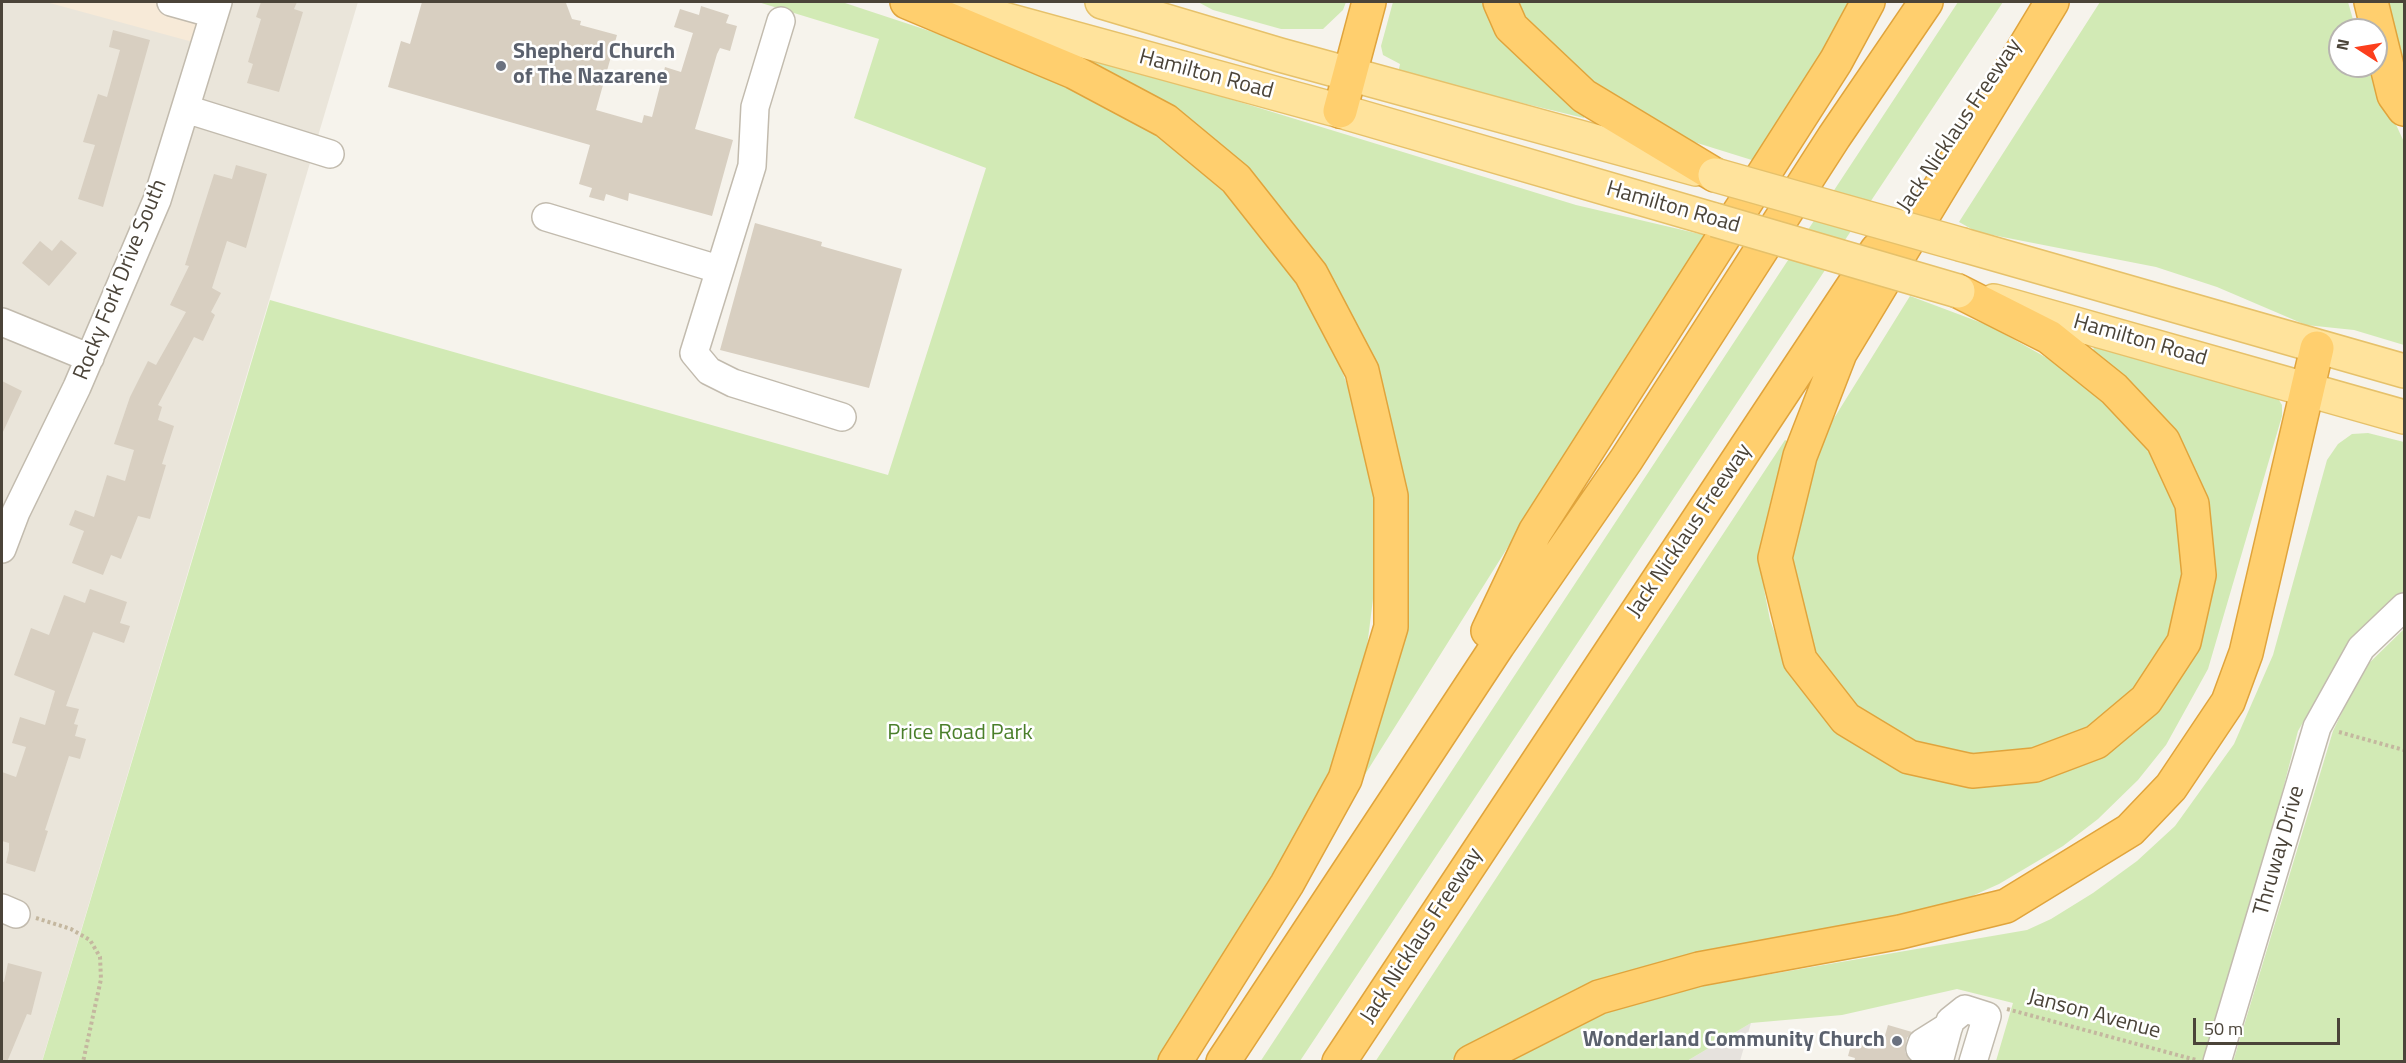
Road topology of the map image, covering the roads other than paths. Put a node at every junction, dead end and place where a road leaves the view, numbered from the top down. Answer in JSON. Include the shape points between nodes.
{"nodes":[{"id":1,"x":170,"y":2,"type":"edge"},
{"id":2,"x":907,"y":2,"type":"edge"},
{"id":3,"x":941,"y":2,"type":"edge"},
{"id":4,"x":1102,"y":2,"type":"edge"},
{"id":5,"x":1369,"y":2,"type":"edge"},
{"id":6,"x":1500,"y":2,"type":"edge"},
{"id":7,"x":1868,"y":2,"type":"edge"},
{"id":8,"x":1926,"y":2,"type":"edge"},
{"id":9,"x":2044,"y":2,"type":"edge"},
{"id":10,"x":2052,"y":2,"type":"edge"},
{"id":11,"x":2371,"y":2,"type":"edge"},
{"id":12,"x":216,"y":8,"type":"edge"},
{"id":13,"x":781,"y":21,"type":"dead end"},
{"id":14,"x":1348,"y":73,"type":"junction"},
{"id":15,"x":186,"y":109,"type":"junction"},
{"id":16,"x":2404,"y":109,"type":"edge"},
{"id":17,"x":1340,"y":111,"type":"junction"},
{"id":18,"x":330,"y":154,"type":"dead end"},
{"id":19,"x":1715,"y":175,"type":"junction"},
{"id":20,"x":546,"y":218,"type":"dead end"},
{"id":21,"x":718,"y":269,"type":"junction"},
{"id":22,"x":1959,"y":291,"type":"junction"},
{"id":23,"x":2,"y":322,"type":"edge"},
{"id":24,"x":2317,"y":348,"type":"junction"},
{"id":25,"x":90,"y":358,"type":"junction"},
{"id":26,"x":2404,"y":371,"type":"edge"},
{"id":27,"x":2308,"y":390,"type":"junction"},
{"id":28,"x":842,"y":417,"type":"dead end"},
{"id":29,"x":2404,"y":417,"type":"edge"},
{"id":30,"x":2,"y":549,"type":"edge"},
{"id":31,"x":2404,"y":607,"type":"edge"},
{"id":32,"x":1438,"y":736,"type":"junction"},
{"id":33,"x":1930,"y":1055,"type":"edge"},
{"id":34,"x":1175,"y":1062,"type":"edge"},
{"id":35,"x":1223,"y":1062,"type":"edge"},
{"id":36,"x":1339,"y":1062,"type":"edge"},
{"id":37,"x":1471,"y":1062,"type":"edge"},
{"id":38,"x":1973,"y":1062,"type":"edge"},
{"id":39,"x":2217,"y":1062,"type":"edge"}],
"edges":[{"from":1,"to":12,"type":"street"},
{"from":2,"to":34,"type":"highway","via":[[1074,72],[1166,121],[1236,179],[1311,274],[1362,371],[1391,496],[1390,627],[1345,779],[1287,884]]},
{"from":3,"to":17,"type":"main road","name":"Hamilton Road"},
{"from":4,"to":14,"type":"main road","name":"Hamilton Road"},
{"from":5,"to":14,"type":"highway"},
{"from":6,"to":19,"type":"highway","via":[[1511,27],[1584,96]]},
{"from":7,"to":32,"type":"highway","via":[[1830,71],[1535,532]]},
{"from":8,"to":32,"type":"highway","via":[[1626,460]]},
{"from":9,"to":36,"type":"highway","name":"Jack Nicklaus Freeway"},
{"from":10,"to":22,"type":"highway","via":[[1840,353],[1800,456],[1775,558],[1800,660],[1846,719],[1909,757],[1972,771],[2035,765],[2096,742],[2146,700],[2184,642],[2199,575],[2192,504],[2163,441],[2114,389],[2049,337]]},
{"from":11,"to":16,"type":"highway","via":[[2394,95]]},
{"from":12,"to":15,"type":"street","name":"Rocky Fork Drive South"},
{"from":13,"to":21,"type":"street","via":[[755,107],[752,166]]},
{"from":14,"to":17,"type":"highway"},
{"from":14,"to":19,"type":"main road","name":"Hamilton Road"},
{"from":15,"to":18,"type":"street"},
{"from":15,"to":25,"type":"street","name":"Rocky Fork Drive South","via":[[157,200]]},
{"from":17,"to":22,"type":"main road","name":"Hamilton Road","bridge":true},
{"from":19,"to":24,"type":"main road","name":"Hamilton Road","bridge":true},
{"from":20,"to":21,"type":"street"},
{"from":21,"to":28,"type":"street","via":[[694,353],[709,371],[733,383]]},
{"from":22,"to":27,"type":"main road","name":"Hamilton Road"},
{"from":23,"to":25,"type":"street"},
{"from":24,"to":26,"type":"main road","name":"Hamilton Road"},
{"from":24,"to":27,"type":"highway"},
{"from":25,"to":30,"type":"street","name":"Rocky Fork Drive South"},
{"from":27,"to":29,"type":"main road","name":"Hamilton Road"},
{"from":27,"to":37,"type":"highway","via":[[2246,653],[2228,702],[2171,787],[2130,830],[2006,906],[1900,932],[1699,969],[1599,997]]},
{"from":31,"to":39,"type":"street","name":"Thruway Drive","via":[[2361,648],[2317,727]]},
{"from":32,"to":35,"type":"highway"},
{"from":33,"to":38,"type":"street","via":[[1950,1021],[1965,1009],[1987,1016]]}]}
